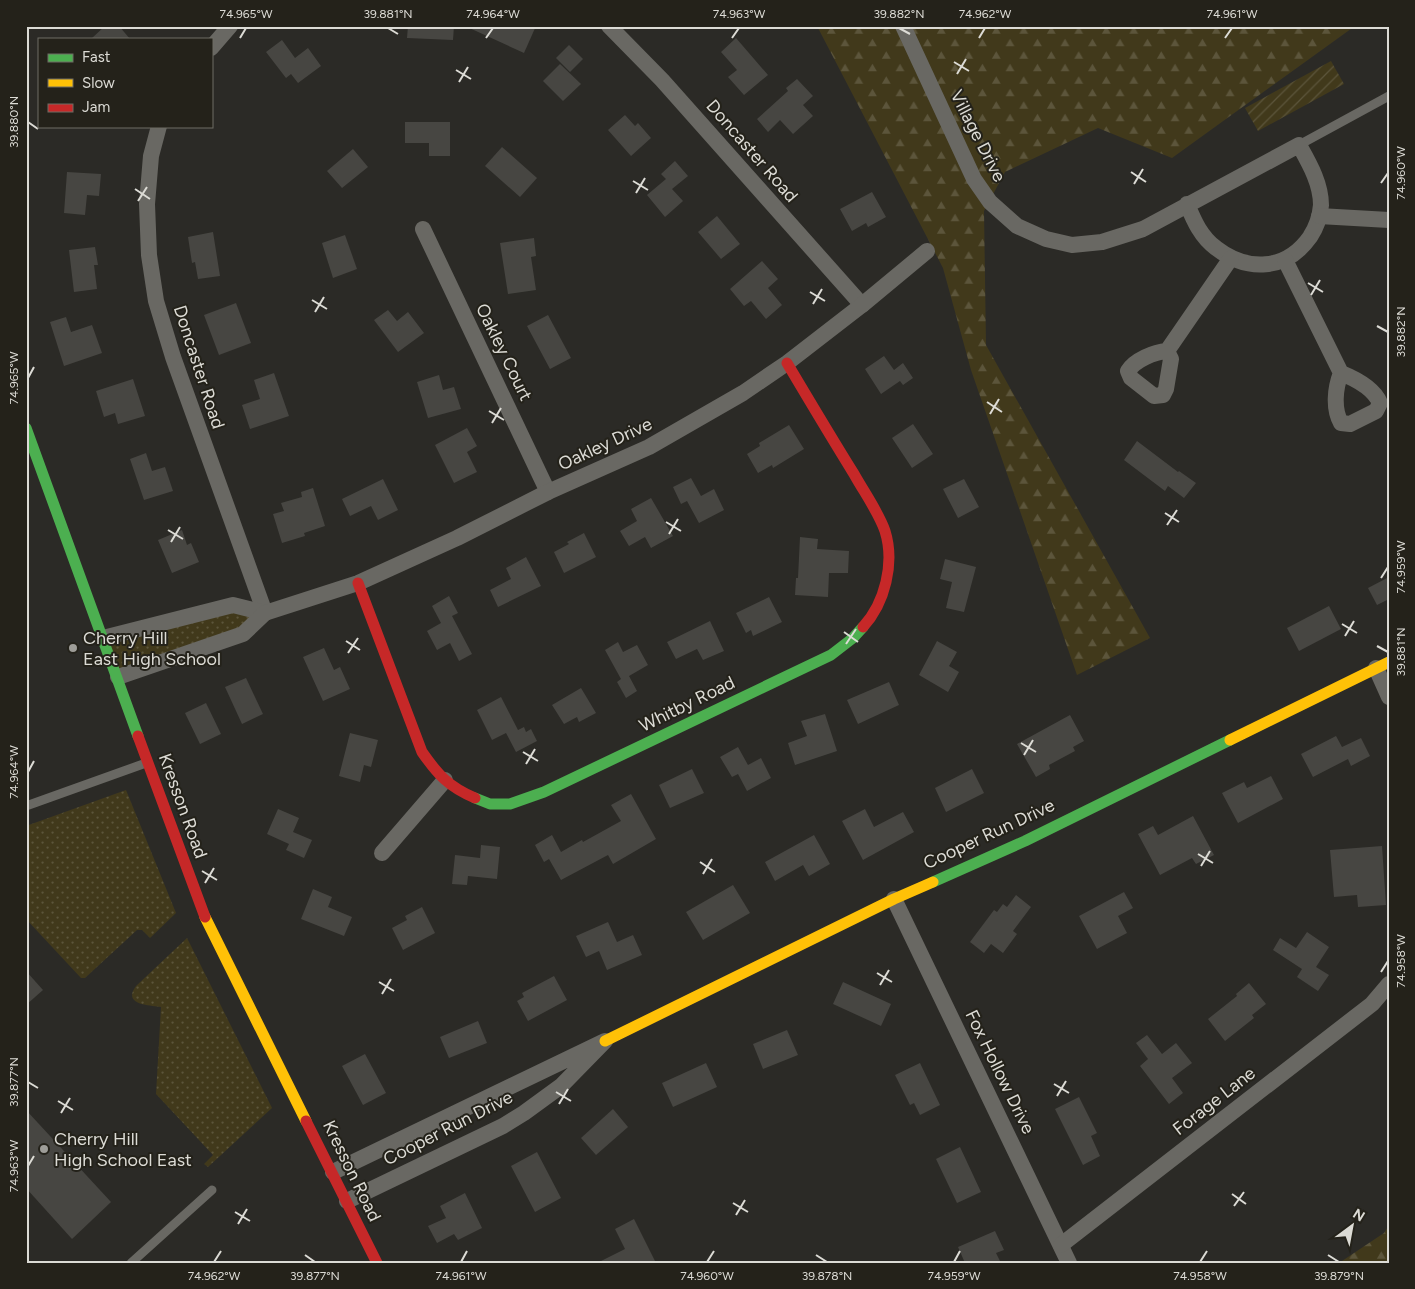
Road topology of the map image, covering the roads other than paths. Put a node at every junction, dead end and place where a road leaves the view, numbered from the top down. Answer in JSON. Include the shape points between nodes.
{"nodes":[{"id":1,"x":230,"y":26,"type":"edge"},
{"id":2,"x":609,"y":26,"type":"edge"},
{"id":3,"x":903,"y":26,"type":"edge"},
{"id":4,"x":212,"y":47,"type":"edge"},
{"id":5,"x":1389,"y":96,"type":"edge"},
{"id":6,"x":158,"y":128,"type":"edge"},
{"id":7,"x":1299,"y":144,"type":"junction"},
{"id":8,"x":1187,"y":204,"type":"junction"},
{"id":9,"x":1319,"y":216,"type":"junction"},
{"id":10,"x":1389,"y":220,"type":"edge"},
{"id":11,"x":423,"y":229,"type":"dead end"},
{"id":12,"x":927,"y":251,"type":"dead end"},
{"id":13,"x":1232,"y":258,"type":"junction"},
{"id":14,"x":1284,"y":260,"type":"junction"},
{"id":15,"x":862,"y":305,"type":"junction"},
{"id":16,"x":1167,"y":351,"type":"dead end"},
{"id":17,"x":787,"y":362,"type":"junction"},
{"id":18,"x":1341,"y":373,"type":"dead end"},
{"id":19,"x":26,"y":428,"type":"edge"},
{"id":20,"x":548,"y":492,"type":"junction"},
{"id":21,"x":358,"y":584,"type":"junction"},
{"id":22,"x":265,"y":613,"type":"junction"},
{"id":23,"x":103,"y":638,"type":"junction"},
{"id":24,"x":1383,"y":665,"type":"edge"},
{"id":25,"x":118,"y":677,"type":"junction"},
{"id":26,"x":1389,"y":697,"type":"edge"},
{"id":27,"x":149,"y":762,"type":"junction"},
{"id":28,"x":445,"y":780,"type":"junction"},
{"id":29,"x":26,"y":806,"type":"edge"},
{"id":30,"x":382,"y":854,"type":"dead end"},
{"id":31,"x":894,"y":899,"type":"junction"},
{"id":32,"x":1389,"y":984,"type":"edge"},
{"id":33,"x":606,"y":1040,"type":"junction"},
{"id":34,"x":333,"y":1172,"type":"junction"},
{"id":35,"x":212,"y":1190,"type":"dead end"},
{"id":36,"x":347,"y":1201,"type":"junction"},
{"id":37,"x":1061,"y":1246,"type":"junction"},
{"id":38,"x":131,"y":1263,"type":"edge"},
{"id":39,"x":377,"y":1263,"type":"edge"},
{"id":40,"x":1069,"y":1263,"type":"edge"}],
"edges":[{"from":1,"to":4,"type":"street"},
{"from":2,"to":15,"type":"street","name":"Doncaster Road","via":[[662,80]]},
{"from":3,"to":8,"type":"street","name":"Village Drive","via":[[974,179],[990,202],[1017,226],[1046,239],[1072,245],[1102,242],[1144,229]]},
{"from":5,"to":7,"type":"lane"},
{"from":6,"to":22,"type":"street","name":"Doncaster Road","via":[[150,156],[146,204],[156,300],[173,358]]},
{"from":7,"to":8,"type":"street","name":"Village Drive"},
{"from":7,"to":9,"type":"street","via":[[1317,181],[1321,204]]},
{"from":8,"to":13,"type":"street","via":[[1206,240]]},
{"from":9,"to":10,"type":"street"},
{"from":9,"to":14,"type":"street","via":[[1306,243]]},
{"from":11,"to":20,"type":"street","name":"Oakley Court"},
{"from":12,"to":15,"type":"street","name":"Oakley Drive"},
{"from":13,"to":14,"type":"street","via":[[1252,264]]},
{"from":13,"to":16,"type":"street"},
{"from":14,"to":18,"type":"street"},
{"from":15,"to":17,"type":"street","name":"Oakley Drive"},
{"from":17,"to":20,"type":"street","name":"Oakley Drive","via":[[743,394],[650,447]]},
{"from":17,"to":28,"type":"street","name":"Whitby Road","via":[[885,531],[889,555],[885,588],[872,617],[853,638],[831,654],[544,792],[510,804],[490,804],[460,792]]},
{"from":19,"to":23,"type":"street","name":"Kresson Road"},
{"from":20,"to":21,"type":"street","name":"Oakley Drive"},
{"from":21,"to":22,"type":"street","name":"Oakley Drive"},
{"from":21,"to":28,"type":"street","name":"Whitby Road","via":[[422,752]]},
{"from":22,"to":23,"type":"street","via":[[233,605]]},
{"from":22,"to":25,"type":"street","via":[[242,634]]},
{"from":23,"to":25,"type":"street","name":"Kresson Road"},
{"from":24,"to":26,"type":"street"},
{"from":24,"to":31,"type":"street","name":"Cooper Run Drive","via":[[1025,841]]},
{"from":25,"to":27,"type":"street","name":"Kresson Road"},
{"from":27,"to":29,"type":"lane"},
{"from":27,"to":34,"type":"street","name":"Kresson Road","via":[[202,911]]},
{"from":28,"to":30,"type":"street"},
{"from":31,"to":33,"type":"street","name":"Cooper Run Drive"},
{"from":31,"to":37,"type":"street","name":"Fox Hollow Drive"},
{"from":32,"to":37,"type":"street","name":"Forage Lane","via":[[1372,1004]]},
{"from":33,"to":34,"type":"street","name":"Cooper Run Drive"},
{"from":33,"to":36,"type":"street","name":"Cooper Run Drive","via":[[561,1086],[524,1114]]},
{"from":34,"to":36,"type":"street","name":"Kresson Road"},
{"from":35,"to":38,"type":"lane"},
{"from":36,"to":39,"type":"street","name":"Kresson Road"},
{"from":37,"to":40,"type":"street","name":"Fox Hollow Drive"}]}
